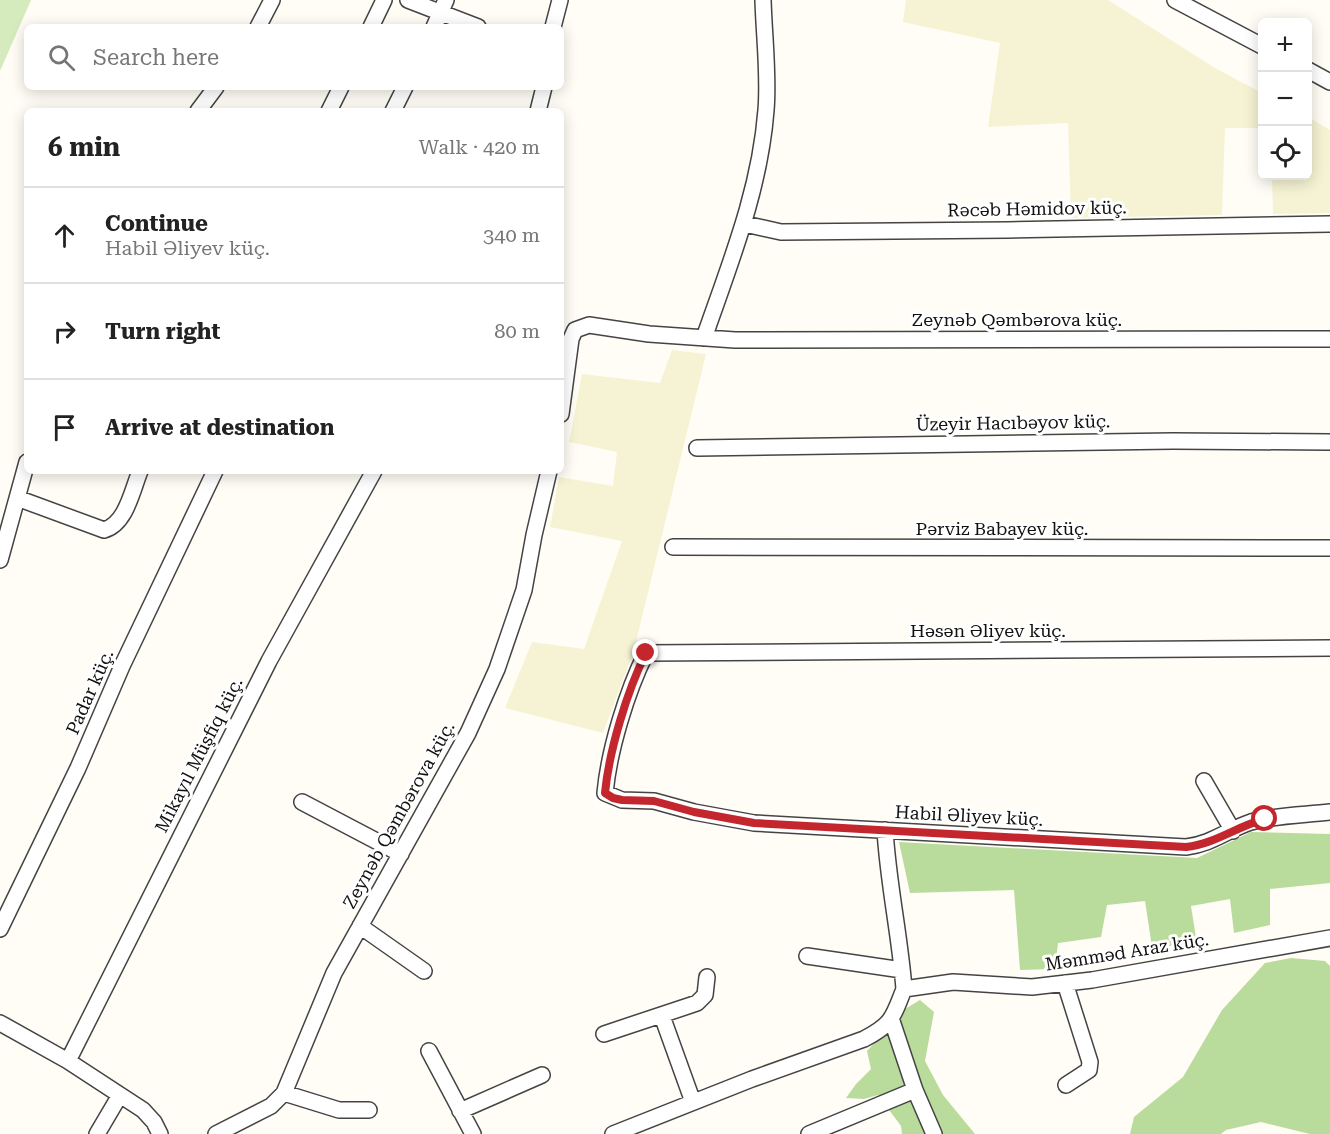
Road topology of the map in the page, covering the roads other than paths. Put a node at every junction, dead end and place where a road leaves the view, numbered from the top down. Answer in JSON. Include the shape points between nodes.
{"nodes":[{"id":1,"x":272,"y":0,"type":"edge"},
{"id":2,"x":384,"y":0,"type":"edge"},
{"id":3,"x":408,"y":0,"type":"edge"},
{"id":4,"x":560,"y":0,"type":"edge"},
{"id":5,"x":763,"y":0,"type":"edge"},
{"id":6,"x":1175,"y":0,"type":"edge"},
{"id":7,"x":443,"y":6,"type":"edge"},
{"id":8,"x":260,"y":24,"type":"edge"},
{"id":9,"x":372,"y":24,"type":"edge"},
{"id":10,"x":435,"y":24,"type":"edge"},
{"id":11,"x":473,"y":24,"type":"edge"},
{"id":12,"x":554,"y":24,"type":"edge"},
{"id":13,"x":1258,"y":43,"type":"edge"},
{"id":14,"x":1312,"y":72,"type":"edge"},
{"id":15,"x":1330,"y":82,"type":"edge"},
{"id":16,"x":214,"y":90,"type":"edge"},
{"id":17,"x":340,"y":90,"type":"edge"},
{"id":18,"x":404,"y":90,"type":"edge"},
{"id":19,"x":543,"y":90,"type":"edge"},
{"id":20,"x":200,"y":108,"type":"edge"},
{"id":21,"x":330,"y":108,"type":"edge"},
{"id":22,"x":394,"y":108,"type":"edge"},
{"id":23,"x":539,"y":108,"type":"edge"},
{"id":24,"x":745,"y":224,"type":"junction"},
{"id":25,"x":1330,"y":224,"type":"edge"},
{"id":26,"x":704,"y":338,"type":"junction"},
{"id":27,"x":1330,"y":339,"type":"edge"},
{"id":28,"x":564,"y":392,"type":"edge"},
{"id":29,"x":1330,"y":442,"type":"edge"},
{"id":30,"x":697,"y":448,"type":"dead end"},
{"id":31,"x":24,"y":473,"type":"edge"},
{"id":32,"x":139,"y":474,"type":"edge"},
{"id":33,"x":214,"y":474,"type":"edge"},
{"id":34,"x":372,"y":474,"type":"edge"},
{"id":35,"x":548,"y":474,"type":"edge"},
{"id":36,"x":17,"y":498,"type":"junction"},
{"id":37,"x":673,"y":547,"type":"dead end"},
{"id":38,"x":1330,"y":548,"type":"edge"},
{"id":39,"x":0,"y":560,"type":"edge"},
{"id":40,"x":1330,"y":648,"type":"edge"},
{"id":41,"x":1204,"y":781,"type":"dead end"},
{"id":42,"x":605,"y":793,"type":"joint"},
{"id":43,"x":302,"y":802,"type":"dead end"},
{"id":44,"x":1330,"y":812,"type":"edge"},
{"id":45,"x":885,"y":830,"type":"junction"},
{"id":46,"x":1233,"y":831,"type":"junction"},
{"id":47,"x":401,"y":854,"type":"junction"},
{"id":48,"x":360,"y":926,"type":"junction"},
{"id":49,"x":0,"y":929,"type":"edge"},
{"id":50,"x":1330,"y":938,"type":"edge"},
{"id":51,"x":807,"y":956,"type":"dead end"},
{"id":52,"x":902,"y":970,"type":"junction"},
{"id":53,"x":424,"y":971,"type":"dead end"},
{"id":54,"x":707,"y":977,"type":"dead end"},
{"id":55,"x":1065,"y":983,"type":"junction"},
{"id":56,"x":904,"y":989,"type":"junction"},
{"id":57,"x":663,"y":1016,"type":"junction"},
{"id":58,"x":892,"y":1021,"type":"junction"},
{"id":59,"x":0,"y":1023,"type":"edge"},
{"id":60,"x":604,"y":1034,"type":"dead end"},
{"id":61,"x":429,"y":1051,"type":"dead end"},
{"id":62,"x":68,"y":1060,"type":"junction"},
{"id":63,"x":542,"y":1075,"type":"dead end"},
{"id":64,"x":1066,"y":1085,"type":"dead end"},
{"id":65,"x":915,"y":1090,"type":"junction"},
{"id":66,"x":284,"y":1093,"type":"junction"},
{"id":67,"x":120,"y":1095,"type":"junction"},
{"id":68,"x":693,"y":1102,"type":"junction"},
{"id":69,"x":369,"y":1110,"type":"dead end"},
{"id":70,"x":460,"y":1111,"type":"junction"},
{"id":71,"x":97,"y":1134,"type":"edge"},
{"id":72,"x":160,"y":1134,"type":"edge"},
{"id":73,"x":216,"y":1134,"type":"edge"},
{"id":74,"x":472,"y":1134,"type":"edge"},
{"id":75,"x":613,"y":1134,"type":"edge"},
{"id":76,"x":809,"y":1134,"type":"edge"},
{"id":77,"x":934,"y":1134,"type":"edge"}],
"edges":[{"from":1,"to":8,"type":"street"},
{"from":2,"to":9,"type":"street"},
{"from":3,"to":7,"type":"street"},
{"from":4,"to":12,"type":"street"},
{"from":5,"to":24,"type":"street","via":[[766,108],[759,164]]},
{"from":6,"to":13,"type":"street"},
{"from":7,"to":10,"type":"street"},
{"from":7,"to":11,"type":"street"},
{"from":14,"to":15,"type":"street"},
{"from":16,"to":20,"type":"street"},
{"from":17,"to":21,"type":"street"},
{"from":18,"to":22,"type":"street"},
{"from":19,"to":23,"type":"street"},
{"from":24,"to":25,"type":"street","name":"Rəcəb Həmidov küç.","via":[[793,232]]},
{"from":24,"to":26,"type":"street"},
{"from":26,"to":27,"type":"street","name":"Zeynəb Qəmbərova küç."},
{"from":26,"to":28,"type":"street","name":"Zeynəb Qəmbərova küç.","via":[[589,326],[575,330]]},
{"from":29,"to":30,"type":"street","name":"Üzeyir Hacıbəyov küç."},
{"from":31,"to":36,"type":"street"},
{"from":32,"to":36,"type":"street","via":[[120,520],[113,528],[104,530]]},
{"from":33,"to":49,"type":"street","name":"Padar küç."},
{"from":34,"to":62,"type":"street","name":"Mikayıl Müşfiq küç.","via":[[269,660]]},
{"from":35,"to":47,"type":"street","name":"Zeynəb Qəmbərova küç.","via":[[524,590],[497,669],[468,733]]},
{"from":36,"to":39,"type":"street"},
{"from":37,"to":38,"type":"street","name":"Pərviz Babayev küç."},
{"from":40,"to":42,"type":"street","name":"Həsən Əliyev küç.","via":[[646,653],[608,764]]},
{"from":41,"to":46,"type":"street"},
{"from":42,"to":45,"type":"street","name":"Habil Əliyev küç.","via":[[622,800],[654,801],[754,823]]},
{"from":43,"to":47,"type":"street"},
{"from":44,"to":46,"type":"street","name":"Habil Əliyev küç.","via":[[1265,819]]},
{"from":45,"to":46,"type":"street","name":"Habil Əliyev küç.","via":[[1186,847],[1210,842]]},
{"from":45,"to":52,"type":"street"},
{"from":47,"to":48,"type":"street","name":"Zeynəb Qəmbərova küç."},
{"from":48,"to":53,"type":"street"},
{"from":48,"to":66,"type":"street","name":"Zeynəb Qəmbərova küç.","via":[[334,973]]},
{"from":50,"to":55,"type":"street","name":"Məmməd Araz küç."},
{"from":51,"to":52,"type":"street"},
{"from":52,"to":56,"type":"street"},
{"from":54,"to":57,"type":"street","via":[[705,994],[698,1003]]},
{"from":55,"to":56,"type":"street","name":"Məmməd Araz küç.","via":[[1032,987],[953,981]]},
{"from":55,"to":64,"type":"street","via":[[1090,1062],[1089,1070]]},
{"from":56,"to":58,"type":"street"},
{"from":57,"to":60,"type":"street"},
{"from":57,"to":68,"type":"street"},
{"from":58,"to":65,"type":"street"},
{"from":58,"to":68,"type":"street","via":[[864,1039]]},
{"from":59,"to":62,"type":"street"},
{"from":61,"to":70,"type":"street"},
{"from":62,"to":67,"type":"street"},
{"from":63,"to":70,"type":"street"},
{"from":65,"to":76,"type":"street"},
{"from":65,"to":77,"type":"street"},
{"from":66,"to":69,"type":"street","via":[[339,1110]]},
{"from":66,"to":73,"type":"street","name":"Zeynəb Qəmbərova küç.","via":[[271,1106]]},
{"from":67,"to":71,"type":"street"},
{"from":67,"to":72,"type":"street","via":[[143,1110]]},
{"from":68,"to":75,"type":"street"},
{"from":70,"to":74,"type":"street"}]}
